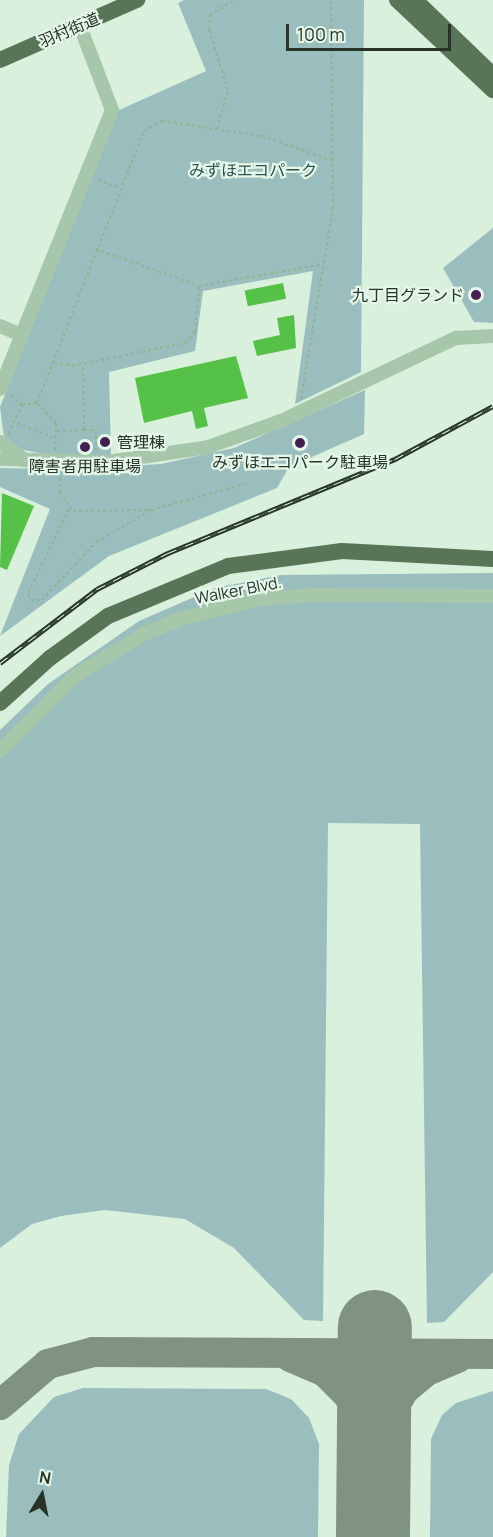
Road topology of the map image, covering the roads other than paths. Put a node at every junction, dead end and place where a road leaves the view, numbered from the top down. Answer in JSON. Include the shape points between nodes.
{"nodes":[{"id":1,"x":138,"y":0,"type":"edge"},
{"id":2,"x":397,"y":0,"type":"edge"},
{"id":3,"x":415,"y":0,"type":"edge"},
{"id":4,"x":80,"y":26,"type":"junction"},
{"id":5,"x":0,"y":60,"type":"edge"},
{"id":6,"x":493,"y":75,"type":"edge"},
{"id":7,"x":493,"y":90,"type":"edge"},
{"id":8,"x":0,"y":326,"type":"edge"},
{"id":9,"x":21,"y":335,"type":"junction"},
{"id":10,"x":493,"y":336,"type":"edge"},
{"id":11,"x":3,"y":390,"type":"edge"},
{"id":12,"x":2,"y":440,"type":"edge"},
{"id":13,"x":0,"y":459,"type":"edge"},
{"id":14,"x":25,"y":460,"type":"junction"},
{"id":15,"x":493,"y":559,"type":"edge"},
{"id":16,"x":493,"y":596,"type":"edge"},
{"id":17,"x":0,"y":703,"type":"edge"},
{"id":18,"x":0,"y":751,"type":"edge"}],
"edges":[{"from":1,"to":4,"type":"main road","name":"羽村街道"},
{"from":2,"to":7,"type":"main road"},
{"from":3,"to":6,"type":"main road"},
{"from":4,"to":5,"type":"main road","name":"羽村街道"},
{"from":4,"to":9,"type":"street","via":[[112,110]]},
{"from":8,"to":9,"type":"street"},
{"from":9,"to":11,"type":"street"},
{"from":10,"to":14,"type":"street","via":[[456,338],[281,421],[208,447],[108,462]]},
{"from":12,"to":14,"type":"street"},
{"from":13,"to":14,"type":"street"},
{"from":15,"to":17,"type":"main road","via":[[342,551],[228,566],[108,616],[50,658]]},
{"from":16,"to":18,"type":"street","name":"Walker Blvd.","via":[[312,595],[261,599],[183,618],[144,634],[75,676]]}]}
